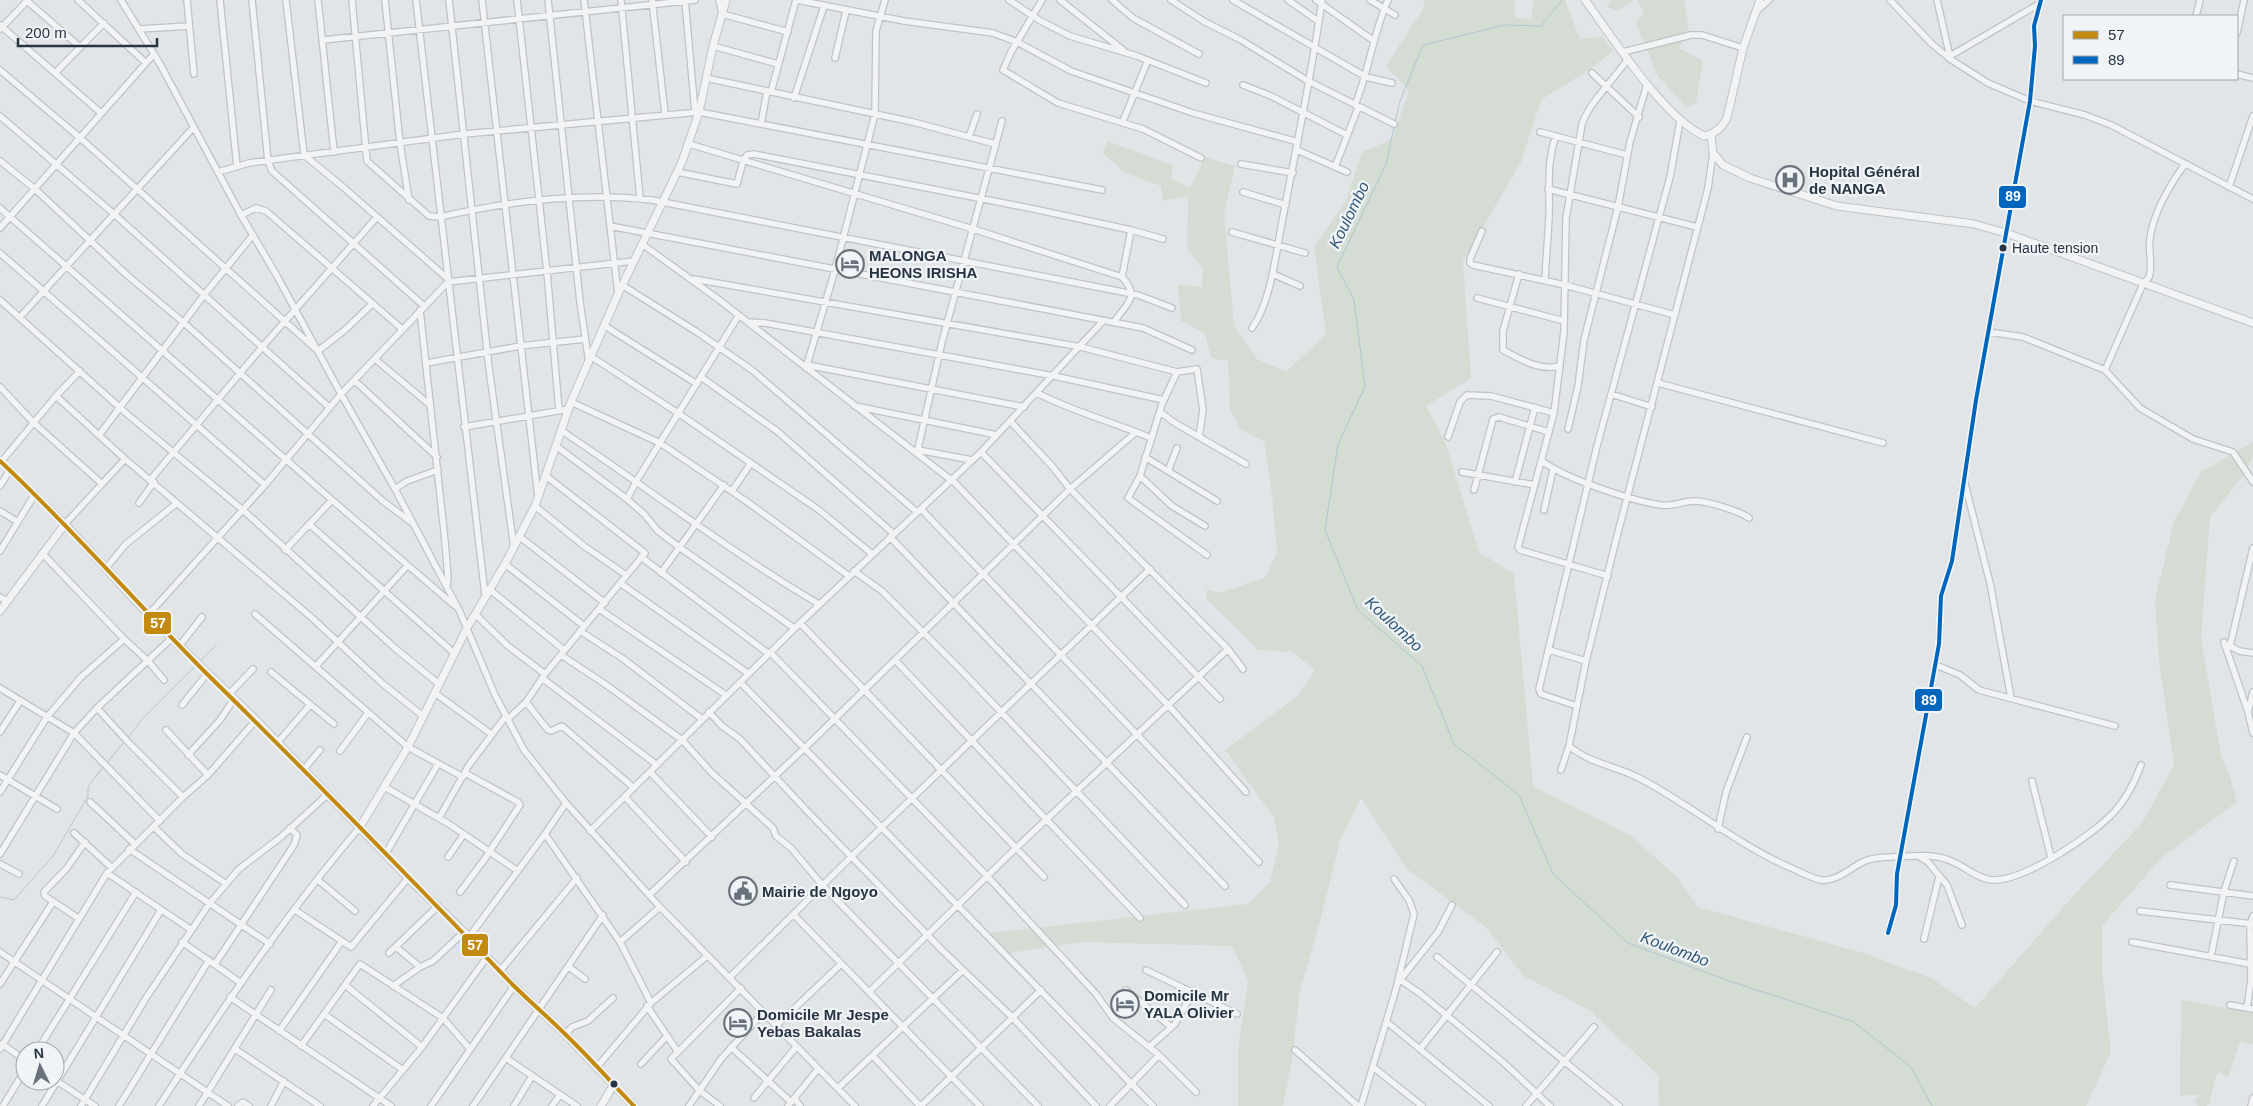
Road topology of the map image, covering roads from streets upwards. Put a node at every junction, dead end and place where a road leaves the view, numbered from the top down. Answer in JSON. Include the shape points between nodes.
{"nodes":[{"id":1,"x":27,"y":0,"type":"edge"},
{"id":2,"x":78,"y":0,"type":"edge"},
{"id":3,"x":121,"y":0,"type":"edge"},
{"id":4,"x":187,"y":0,"type":"edge"},
{"id":5,"x":220,"y":0,"type":"edge"},
{"id":6,"x":252,"y":0,"type":"edge"},
{"id":7,"x":286,"y":0,"type":"edge"},
{"id":8,"x":318,"y":0,"type":"edge"},
{"id":9,"x":352,"y":0,"type":"edge"},
{"id":10,"x":385,"y":0,"type":"edge"},
{"id":11,"x":416,"y":0,"type":"edge"},
{"id":12,"x":449,"y":0,"type":"edge"},
{"id":13,"x":482,"y":0,"type":"edge"},
{"id":14,"x":517,"y":0,"type":"edge"},
{"id":15,"x":548,"y":0,"type":"edge"},
{"id":16,"x":584,"y":0,"type":"edge"},
{"id":17,"x":621,"y":0,"type":"edge"},
{"id":18,"x":685,"y":0,"type":"edge"},
{"id":19,"x":696,"y":0,"type":"edge"},
{"id":20,"x":719,"y":0,"type":"edge"},
{"id":21,"x":726,"y":0,"type":"edge"},
{"id":22,"x":796,"y":0,"type":"edge"},
{"id":23,"x":885,"y":0,"type":"edge"},
{"id":24,"x":1009,"y":0,"type":"edge"},
{"id":25,"x":1042,"y":0,"type":"edge"},
{"id":26,"x":1060,"y":0,"type":"edge"},
{"id":27,"x":1112,"y":0,"type":"edge"},
{"id":28,"x":1171,"y":0,"type":"edge"},
{"id":29,"x":1233,"y":0,"type":"edge"},
{"id":30,"x":1288,"y":0,"type":"edge"},
{"id":31,"x":1370,"y":0,"type":"edge"},
{"id":32,"x":1388,"y":0,"type":"edge"},
{"id":33,"x":1585,"y":0,"type":"edge"},
{"id":34,"x":1760,"y":0,"type":"edge"},
{"id":35,"x":1769,"y":0,"type":"edge"},
{"id":36,"x":1890,"y":0,"type":"edge"},
{"id":37,"x":1937,"y":0,"type":"edge"},
{"id":38,"x":2200,"y":0,"type":"edge"},
{"id":39,"x":2244,"y":0,"type":"edge"},
{"id":40,"x":1320,"y":1,"type":"edge"},
{"id":41,"x":652,"y":2,"type":"edge"},
{"id":42,"x":2040,"y":2,"type":"edge"},
{"id":43,"x":824,"y":6,"type":"junction"},
{"id":44,"x":622,"y":8,"type":"junction"},
{"id":45,"x":1384,"y":10,"type":"junction"},
{"id":46,"x":1758,"y":10,"type":"junction"},
{"id":47,"x":846,"y":11,"type":"junction"},
{"id":48,"x":585,"y":12,"type":"junction"},
{"id":49,"x":722,"y":14,"type":"junction"},
{"id":50,"x":1395,"y":15,"type":"dead end"},
{"id":51,"x":2196,"y":15,"type":"edge"},
{"id":52,"x":550,"y":16,"type":"junction"},
{"id":53,"x":1032,"y":16,"type":"junction"},
{"id":54,"x":881,"y":17,"type":"junction"},
{"id":55,"x":519,"y":19,"type":"junction"},
{"id":56,"x":1318,"y":21,"type":"junction"},
{"id":57,"x":484,"y":22,"type":"junction"},
{"id":58,"x":104,"y":23,"type":"junction"},
{"id":59,"x":189,"y":26,"type":"junction"},
{"id":60,"x":452,"y":26,"type":"junction"},
{"id":61,"x":1,"y":27,"type":"edge"},
{"id":62,"x":420,"y":28,"type":"junction"},
{"id":63,"x":2238,"y":28,"type":"edge"},
{"id":64,"x":139,"y":29,"type":"junction"},
{"id":65,"x":788,"y":32,"type":"junction"},
{"id":66,"x":389,"y":33,"type":"junction"},
{"id":67,"x":357,"y":38,"type":"junction"},
{"id":68,"x":323,"y":40,"type":"junction"},
{"id":69,"x":1374,"y":41,"type":"junction"},
{"id":70,"x":1017,"y":42,"type":"junction"},
{"id":71,"x":713,"y":46,"type":"junction"},
{"id":72,"x":80,"y":47,"type":"junction"},
{"id":73,"x":1314,"y":47,"type":"junction"},
{"id":74,"x":1743,"y":48,"type":"junction"},
{"id":75,"x":1124,"y":52,"type":"junction"},
{"id":76,"x":154,"y":54,"type":"junction"},
{"id":77,"x":1199,"y":54,"type":"dead end"},
{"id":78,"x":1626,"y":56,"type":"junction"},
{"id":79,"x":1950,"y":57,"type":"junction"},
{"id":80,"x":835,"y":58,"type":"dead end"},
{"id":81,"x":1148,"y":60,"type":"junction"},
{"id":82,"x":146,"y":63,"type":"junction"},
{"id":83,"x":778,"y":64,"type":"junction"},
{"id":84,"x":0,"y":70,"type":"edge"},
{"id":85,"x":56,"y":72,"type":"junction"},
{"id":86,"x":194,"y":74,"type":"dead end"},
{"id":87,"x":1592,"y":74,"type":"dead end"},
{"id":88,"x":2238,"y":74,"type":"edge"},
{"id":89,"x":1366,"y":77,"type":"junction"},
{"id":90,"x":706,"y":78,"type":"junction"},
{"id":91,"x":2253,"y":78,"type":"edge"},
{"id":92,"x":1308,"y":81,"type":"junction"},
{"id":93,"x":1206,"y":83,"type":"dead end"},
{"id":94,"x":1392,"y":83,"type":"dead end"},
{"id":95,"x":1648,"y":84,"type":"junction"},
{"id":96,"x":1243,"y":85,"type":"dead end"},
{"id":97,"x":1608,"y":87,"type":"junction"},
{"id":98,"x":769,"y":92,"type":"junction"},
{"id":99,"x":1135,"y":93,"type":"junction"},
{"id":100,"x":794,"y":98,"type":"junction"},
{"id":101,"x":2030,"y":101,"type":"junction"},
{"id":102,"x":1357,"y":106,"type":"junction"},
{"id":103,"x":697,"y":112,"type":"junction"},
{"id":104,"x":101,"y":113,"type":"junction"},
{"id":105,"x":665,"y":114,"type":"junction"},
{"id":106,"x":875,"y":114,"type":"junction"},
{"id":107,"x":977,"y":114,"type":"dead end"},
{"id":108,"x":1303,"y":114,"type":"junction"},
{"id":109,"x":0,"y":116,"type":"edge"},
{"id":110,"x":2253,"y":116,"type":"edge"},
{"id":111,"x":632,"y":117,"type":"junction"},
{"id":112,"x":1638,"y":117,"type":"junction"},
{"id":113,"x":1680,"y":120,"type":"junction"},
{"id":114,"x":596,"y":121,"type":"junction"},
{"id":115,"x":1123,"y":121,"type":"junction"},
{"id":116,"x":1002,"y":122,"type":"dead end"},
{"id":117,"x":761,"y":124,"type":"junction"},
{"id":118,"x":1394,"y":124,"type":"dead end"},
{"id":119,"x":562,"y":125,"type":"junction"},
{"id":120,"x":193,"y":128,"type":"junction"},
{"id":121,"x":529,"y":129,"type":"junction"},
{"id":122,"x":497,"y":131,"type":"junction"},
{"id":123,"x":1540,"y":132,"type":"dead end"},
{"id":124,"x":464,"y":134,"type":"junction"},
{"id":125,"x":1347,"y":134,"type":"junction"},
{"id":126,"x":1711,"y":135,"type":"junction"},
{"id":127,"x":1556,"y":136,"type":"junction"},
{"id":128,"x":79,"y":137,"type":"junction"},
{"id":129,"x":969,"y":137,"type":"junction"},
{"id":130,"x":432,"y":138,"type":"junction"},
{"id":131,"x":1298,"y":142,"type":"junction"},
{"id":132,"x":1578,"y":142,"type":"junction"},
{"id":133,"x":400,"y":143,"type":"junction"},
{"id":134,"x":689,"y":144,"type":"junction"},
{"id":135,"x":868,"y":144,"type":"junction"},
{"id":136,"x":995,"y":144,"type":"junction"},
{"id":137,"x":366,"y":147,"type":"junction"},
{"id":138,"x":1297,"y":150,"type":"junction"},
{"id":139,"x":334,"y":152,"type":"junction"},
{"id":140,"x":1713,"y":153,"type":"junction"},
{"id":141,"x":304,"y":155,"type":"junction"},
{"id":142,"x":1627,"y":155,"type":"junction"},
{"id":143,"x":1201,"y":158,"type":"dead end"},
{"id":144,"x":268,"y":161,"type":"junction"},
{"id":145,"x":743,"y":161,"type":"junction"},
{"id":146,"x":0,"y":162,"type":"edge"},
{"id":147,"x":56,"y":164,"type":"junction"},
{"id":148,"x":1241,"y":164,"type":"dead end"},
{"id":149,"x":2185,"y":164,"type":"junction"},
{"id":150,"x":1335,"y":166,"type":"junction"},
{"id":151,"x":237,"y":167,"type":"junction"},
{"id":152,"x":989,"y":167,"type":"junction"},
{"id":153,"x":218,"y":172,"type":"junction"},
{"id":154,"x":677,"y":172,"type":"junction"},
{"id":155,"x":1347,"y":172,"type":"dead end"},
{"id":156,"x":1292,"y":173,"type":"junction"},
{"id":157,"x":860,"y":175,"type":"junction"},
{"id":158,"x":2229,"y":188,"type":"junction"},
{"id":159,"x":1548,"y":189,"type":"junction"},
{"id":160,"x":35,"y":190,"type":"junction"},
{"id":161,"x":136,"y":190,"type":"junction"},
{"id":162,"x":1102,"y":190,"type":"dead end"},
{"id":163,"x":1243,"y":192,"type":"dead end"},
{"id":164,"x":606,"y":195,"type":"junction"},
{"id":165,"x":855,"y":195,"type":"junction"},
{"id":166,"x":1570,"y":195,"type":"junction"},
{"id":167,"x":570,"y":197,"type":"junction"},
{"id":168,"x":640,"y":198,"type":"junction"},
{"id":169,"x":981,"y":198,"type":"junction"},
{"id":170,"x":2253,"y":199,"type":"edge"},
{"id":171,"x":409,"y":200,"type":"junction"},
{"id":172,"x":538,"y":201,"type":"junction"},
{"id":173,"x":661,"y":201,"type":"junction"},
{"id":174,"x":506,"y":204,"type":"junction"},
{"id":175,"x":1286,"y":204,"type":"junction"},
{"id":176,"x":1618,"y":207,"type":"junction"},
{"id":177,"x":0,"y":208,"type":"edge"},
{"id":178,"x":473,"y":209,"type":"junction"},
{"id":179,"x":114,"y":214,"type":"junction"},
{"id":180,"x":241,"y":215,"type":"junction"},
{"id":181,"x":10,"y":217,"type":"junction"},
{"id":182,"x":378,"y":217,"type":"junction"},
{"id":183,"x":440,"y":217,"type":"junction"},
{"id":184,"x":1659,"y":217,"type":"junction"},
{"id":185,"x":610,"y":226,"type":"junction"},
{"id":186,"x":1697,"y":227,"type":"junction"},
{"id":187,"x":0,"y":228,"type":"edge"},
{"id":188,"x":972,"y":228,"type":"junction"},
{"id":189,"x":1132,"y":230,"type":"junction"},
{"id":190,"x":1482,"y":231,"type":"dead end"},
{"id":191,"x":647,"y":232,"type":"junction"},
{"id":192,"x":1232,"y":232,"type":"dead end"},
{"id":193,"x":2006,"y":233,"type":"junction"},
{"id":194,"x":253,"y":235,"type":"junction"},
{"id":195,"x":844,"y":238,"type":"junction"},
{"id":196,"x":1163,"y":239,"type":"dead end"},
{"id":197,"x":90,"y":241,"type":"junction"},
{"id":198,"x":353,"y":243,"type":"junction"},
{"id":199,"x":642,"y":244,"type":"junction"},
{"id":200,"x":1278,"y":246,"type":"junction"},
{"id":201,"x":1305,"y":253,"type":"dead end"},
{"id":202,"x":0,"y":254,"type":"edge"},
{"id":203,"x":634,"y":261,"type":"junction"},
{"id":204,"x":964,"y":261,"type":"junction"},
{"id":205,"x":614,"y":264,"type":"junction"},
{"id":206,"x":66,"y":267,"type":"junction"},
{"id":207,"x":577,"y":268,"type":"junction"},
{"id":208,"x":226,"y":269,"type":"junction"},
{"id":209,"x":332,"y":269,"type":"junction"},
{"id":210,"x":835,"y":270,"type":"junction"},
{"id":211,"x":547,"y":272,"type":"junction"},
{"id":212,"x":1273,"y":274,"type":"junction"},
{"id":213,"x":1519,"y":274,"type":"junction"},
{"id":214,"x":514,"y":275,"type":"junction"},
{"id":215,"x":1122,"y":277,"type":"junction"},
{"id":216,"x":481,"y":279,"type":"junction"},
{"id":217,"x":692,"y":279,"type":"junction"},
{"id":218,"x":448,"y":280,"type":"junction"},
{"id":219,"x":1545,"y":280,"type":"junction"},
{"id":220,"x":2143,"y":284,"type":"junction"},
{"id":221,"x":622,"y":285,"type":"junction"},
{"id":222,"x":1565,"y":285,"type":"junction"},
{"id":223,"x":1300,"y":286,"type":"dead end"},
{"id":224,"x":44,"y":292,"type":"junction"},
{"id":225,"x":956,"y":293,"type":"junction"},
{"id":226,"x":618,"y":294,"type":"junction"},
{"id":227,"x":1131,"y":294,"type":"junction"},
{"id":228,"x":204,"y":295,"type":"junction"},
{"id":229,"x":1596,"y":295,"type":"junction"},
{"id":230,"x":1476,"y":298,"type":"dead end"},
{"id":231,"x":0,"y":300,"type":"edge"},
{"id":232,"x":826,"y":302,"type":"junction"},
{"id":233,"x":372,"y":304,"type":"junction"},
{"id":234,"x":1636,"y":304,"type":"junction"},
{"id":235,"x":1509,"y":306,"type":"junction"},
{"id":236,"x":422,"y":308,"type":"junction"},
{"id":237,"x":1172,"y":308,"type":"dead end"},
{"id":238,"x":296,"y":309,"type":"junction"},
{"id":239,"x":739,"y":315,"type":"junction"},
{"id":240,"x":1675,"y":315,"type":"junction"},
{"id":241,"x":20,"y":317,"type":"junction"},
{"id":242,"x":1564,"y":320,"type":"junction"},
{"id":243,"x":1103,"y":321,"type":"junction"},
{"id":244,"x":184,"y":322,"type":"junction"},
{"id":245,"x":284,"y":322,"type":"junction"},
{"id":246,"x":748,"y":322,"type":"junction"},
{"id":247,"x":1114,"y":322,"type":"junction"},
{"id":248,"x":2253,"y":323,"type":"edge"},
{"id":249,"x":947,"y":325,"type":"junction"},
{"id":250,"x":605,"y":326,"type":"junction"},
{"id":251,"x":1252,"y":328,"type":"dead end"},
{"id":252,"x":402,"y":329,"type":"junction"},
{"id":253,"x":1989,"y":332,"type":"junction"},
{"id":254,"x":817,"y":333,"type":"junction"},
{"id":255,"x":585,"y":339,"type":"junction"},
{"id":256,"x":554,"y":342,"type":"junction"},
{"id":257,"x":263,"y":346,"type":"junction"},
{"id":258,"x":520,"y":346,"type":"junction"},
{"id":259,"x":720,"y":347,"type":"junction"},
{"id":260,"x":1080,"y":347,"type":"junction"},
{"id":261,"x":1192,"y":350,"type":"dead end"},
{"id":262,"x":162,"y":351,"type":"junction"},
{"id":263,"x":318,"y":351,"type":"junction"},
{"id":264,"x":488,"y":352,"type":"junction"},
{"id":265,"x":940,"y":356,"type":"junction"},
{"id":266,"x":456,"y":358,"type":"junction"},
{"id":267,"x":375,"y":359,"type":"junction"},
{"id":268,"x":590,"y":360,"type":"junction"},
{"id":269,"x":427,"y":363,"type":"junction"},
{"id":270,"x":1560,"y":366,"type":"junction"},
{"id":271,"x":806,"y":367,"type":"junction"},
{"id":272,"x":2105,"y":370,"type":"junction"},
{"id":273,"x":80,"y":371,"type":"junction"},
{"id":274,"x":1177,"y":372,"type":"junction"},
{"id":275,"x":240,"y":373,"type":"junction"},
{"id":276,"x":142,"y":376,"type":"junction"},
{"id":277,"x":1054,"y":376,"type":"junction"},
{"id":278,"x":701,"y":378,"type":"junction"},
{"id":279,"x":354,"y":380,"type":"junction"},
{"id":280,"x":1658,"y":383,"type":"junction"},
{"id":281,"x":697,"y":384,"type":"junction"},
{"id":282,"x":0,"y":387,"type":"edge"},
{"id":283,"x":931,"y":389,"type":"junction"},
{"id":284,"x":1037,"y":393,"type":"junction"},
{"id":285,"x":341,"y":394,"type":"junction"},
{"id":286,"x":1612,"y":394,"type":"junction"},
{"id":287,"x":56,"y":396,"type":"junction"},
{"id":288,"x":218,"y":400,"type":"junction"},
{"id":289,"x":1164,"y":400,"type":"junction"},
{"id":290,"x":430,"y":405,"type":"junction"},
{"id":291,"x":120,"y":406,"type":"junction"},
{"id":292,"x":570,"y":406,"type":"junction"},
{"id":293,"x":853,"y":406,"type":"junction"},
{"id":294,"x":330,"y":407,"type":"junction"},
{"id":295,"x":1024,"y":407,"type":"junction"},
{"id":296,"x":1535,"y":407,"type":"junction"},
{"id":297,"x":1652,"y":407,"type":"junction"},
{"id":298,"x":559,"y":410,"type":"junction"},
{"id":299,"x":1160,"y":412,"type":"junction"},
{"id":300,"x":1554,"y":412,"type":"junction"},
{"id":301,"x":678,"y":413,"type":"junction"},
{"id":302,"x":528,"y":414,"type":"junction"},
{"id":303,"x":925,"y":419,"type":"junction"},
{"id":304,"x":496,"y":421,"type":"junction"},
{"id":305,"x":1010,"y":421,"type":"junction"},
{"id":306,"x":34,"y":422,"type":"junction"},
{"id":307,"x":197,"y":424,"type":"junction"},
{"id":308,"x":1530,"y":426,"type":"junction"},
{"id":309,"x":464,"y":427,"type":"junction"},
{"id":310,"x":1568,"y":428,"type":"dead end"},
{"id":311,"x":562,"y":431,"type":"junction"},
{"id":312,"x":1136,"y":432,"type":"junction"},
{"id":313,"x":1549,"y":432,"type":"junction"},
{"id":314,"x":309,"y":433,"type":"junction"},
{"id":315,"x":100,"y":434,"type":"junction"},
{"id":316,"x":997,"y":435,"type":"junction"},
{"id":317,"x":1199,"y":437,"type":"junction"},
{"id":318,"x":1448,"y":437,"type":"dead end"},
{"id":319,"x":1151,"y":438,"type":"junction"},
{"id":320,"x":660,"y":443,"type":"junction"},
{"id":321,"x":1883,"y":443,"type":"dead end"},
{"id":322,"x":556,"y":446,"type":"junction"},
{"id":323,"x":1177,"y":448,"type":"dead end"},
{"id":324,"x":918,"y":451,"type":"junction"},
{"id":325,"x":981,"y":452,"type":"junction"},
{"id":326,"x":173,"y":454,"type":"junction"},
{"id":327,"x":436,"y":457,"type":"junction"},
{"id":328,"x":1145,"y":457,"type":"junction"},
{"id":329,"x":286,"y":458,"type":"junction"},
{"id":330,"x":125,"y":459,"type":"junction"},
{"id":331,"x":972,"y":460,"type":"junction"},
{"id":332,"x":1,"y":461,"type":"edge"},
{"id":333,"x":1542,"y":461,"type":"junction"},
{"id":334,"x":751,"y":463,"type":"junction"},
{"id":335,"x":1246,"y":464,"type":"dead end"},
{"id":336,"x":10,"y":470,"type":"junction"},
{"id":337,"x":438,"y":470,"type":"junction"},
{"id":338,"x":1553,"y":470,"type":"junction"},
{"id":339,"x":1168,"y":471,"type":"junction"},
{"id":340,"x":1462,"y":472,"type":"dead end"},
{"id":341,"x":1478,"y":475,"type":"junction"},
{"id":342,"x":546,"y":476,"type":"junction"},
{"id":343,"x":1140,"y":476,"type":"junction"},
{"id":344,"x":1963,"y":477,"type":"junction"},
{"id":345,"x":637,"y":480,"type":"junction"},
{"id":346,"x":153,"y":481,"type":"junction"},
{"id":347,"x":951,"y":481,"type":"junction"},
{"id":348,"x":1515,"y":482,"type":"junction"},
{"id":349,"x":2253,"y":482,"type":"edge"},
{"id":350,"x":1589,"y":483,"type":"junction"},
{"id":351,"x":101,"y":484,"type":"junction"},
{"id":352,"x":265,"y":485,"type":"junction"},
{"id":353,"x":724,"y":485,"type":"junction"},
{"id":354,"x":1535,"y":485,"type":"junction"},
{"id":355,"x":0,"y":486,"type":"edge"},
{"id":356,"x":396,"y":489,"type":"junction"},
{"id":357,"x":1070,"y":489,"type":"junction"},
{"id":358,"x":1474,"y":490,"type":"dead end"},
{"id":359,"x":732,"y":491,"type":"junction"},
{"id":360,"x":35,"y":494,"type":"junction"},
{"id":361,"x":1627,"y":496,"type":"junction"},
{"id":362,"x":538,"y":498,"type":"junction"},
{"id":363,"x":627,"y":499,"type":"junction"},
{"id":364,"x":332,"y":500,"type":"junction"},
{"id":365,"x":1217,"y":501,"type":"dead end"},
{"id":366,"x":139,"y":503,"type":"dead end"},
{"id":367,"x":177,"y":503,"type":"junction"},
{"id":368,"x":535,"y":506,"type":"junction"},
{"id":369,"x":242,"y":510,"type":"junction"},
{"id":370,"x":1544,"y":510,"type":"dead end"},
{"id":371,"x":0,"y":511,"type":"edge"},
{"id":372,"x":919,"y":511,"type":"junction"},
{"id":373,"x":1044,"y":515,"type":"junction"},
{"id":374,"x":1749,"y":518,"type":"dead end"},
{"id":375,"x":18,"y":522,"type":"junction"},
{"id":376,"x":413,"y":523,"type":"junction"},
{"id":377,"x":65,"y":524,"type":"junction"},
{"id":378,"x":309,"y":524,"type":"junction"},
{"id":379,"x":696,"y":524,"type":"junction"},
{"id":380,"x":1205,"y":526,"type":"dead end"},
{"id":381,"x":892,"y":535,"type":"junction"},
{"id":382,"x":217,"y":537,"type":"junction"},
{"id":383,"x":520,"y":537,"type":"junction"},
{"id":384,"x":1013,"y":544,"type":"junction"},
{"id":385,"x":679,"y":547,"type":"junction"},
{"id":386,"x":514,"y":548,"type":"junction"},
{"id":387,"x":2253,"y":548,"type":"edge"},
{"id":388,"x":285,"y":550,"type":"junction"},
{"id":389,"x":0,"y":551,"type":"edge"},
{"id":390,"x":42,"y":554,"type":"junction"},
{"id":391,"x":872,"y":554,"type":"junction"},
{"id":392,"x":1207,"y":555,"type":"dead end"},
{"id":393,"x":641,"y":558,"type":"junction"},
{"id":394,"x":2252,"y":559,"type":"edge"},
{"id":395,"x":505,"y":564,"type":"junction"},
{"id":396,"x":1568,"y":565,"type":"junction"},
{"id":397,"x":408,"y":566,"type":"junction"},
{"id":398,"x":106,"y":568,"type":"junction"},
{"id":399,"x":1150,"y":569,"type":"junction"},
{"id":400,"x":661,"y":573,"type":"junction"},
{"id":401,"x":852,"y":573,"type":"junction"},
{"id":402,"x":983,"y":574,"type":"junction"},
{"id":403,"x":626,"y":575,"type":"junction"},
{"id":404,"x":1608,"y":576,"type":"junction"},
{"id":405,"x":620,"y":583,"type":"junction"},
{"id":406,"x":447,"y":586,"type":"junction"},
{"id":407,"x":385,"y":592,"type":"junction"},
{"id":408,"x":487,"y":592,"type":"junction"},
{"id":409,"x":1120,"y":596,"type":"junction"},
{"id":410,"x":3,"y":599,"type":"edge"},
{"id":411,"x":605,"y":602,"type":"junction"},
{"id":412,"x":954,"y":602,"type":"junction"},
{"id":413,"x":819,"y":604,"type":"junction"},
{"id":414,"x":457,"y":607,"type":"junction"},
{"id":415,"x":599,"y":610,"type":"junction"},
{"id":416,"x":0,"y":611,"type":"edge"},
{"id":417,"x":149,"y":614,"type":"junction"},
{"id":418,"x":255,"y":614,"type":"dead end"},
{"id":419,"x":475,"y":614,"type":"junction"},
{"id":420,"x":202,"y":617,"type":"dead end"},
{"id":421,"x":362,"y":617,"type":"junction"},
{"id":422,"x":800,"y":623,"type":"junction"},
{"id":423,"x":1091,"y":626,"type":"junction"},
{"id":424,"x":467,"y":628,"type":"junction"},
{"id":425,"x":582,"y":628,"type":"junction"},
{"id":426,"x":794,"y":628,"type":"junction"},
{"id":427,"x":922,"y":633,"type":"junction"},
{"id":428,"x":172,"y":638,"type":"junction"},
{"id":429,"x":124,"y":639,"type":"junction"},
{"id":430,"x":339,"y":642,"type":"junction"},
{"id":431,"x":180,"y":646,"type":"junction"},
{"id":432,"x":2230,"y":646,"type":"junction"},
{"id":433,"x":1228,"y":649,"type":"junction"},
{"id":434,"x":1549,"y":650,"type":"junction"},
{"id":435,"x":562,"y":652,"type":"junction"},
{"id":436,"x":454,"y":653,"type":"junction"},
{"id":437,"x":769,"y":653,"type":"junction"},
{"id":438,"x":2253,"y":653,"type":"edge"},
{"id":439,"x":1062,"y":654,"type":"junction"},
{"id":440,"x":895,"y":660,"type":"junction"},
{"id":441,"x":148,"y":661,"type":"junction"},
{"id":442,"x":1586,"y":661,"type":"junction"},
{"id":443,"x":1936,"y":665,"type":"junction"},
{"id":444,"x":316,"y":666,"type":"junction"},
{"id":445,"x":253,"y":668,"type":"dead end"},
{"id":446,"x":1243,"y":669,"type":"dead end"},
{"id":447,"x":271,"y":672,"type":"dead end"},
{"id":448,"x":207,"y":674,"type":"junction"},
{"id":449,"x":749,"y":674,"type":"junction"},
{"id":450,"x":543,"y":676,"type":"junction"},
{"id":451,"x":1198,"y":677,"type":"junction"},
{"id":452,"x":164,"y":680,"type":"dead end"},
{"id":453,"x":740,"y":682,"type":"junction"},
{"id":454,"x":439,"y":684,"type":"junction"},
{"id":455,"x":1030,"y":684,"type":"junction"},
{"id":456,"x":0,"y":688,"type":"edge"},
{"id":457,"x":864,"y":691,"type":"junction"},
{"id":458,"x":2253,"y":692,"type":"edge"},
{"id":459,"x":435,"y":693,"type":"junction"},
{"id":460,"x":726,"y":695,"type":"junction"},
{"id":461,"x":232,"y":697,"type":"junction"},
{"id":462,"x":2011,"y":698,"type":"junction"},
{"id":463,"x":1220,"y":699,"type":"dead end"},
{"id":464,"x":20,"y":701,"type":"junction"},
{"id":465,"x":526,"y":702,"type":"junction"},
{"id":466,"x":182,"y":705,"type":"dead end"},
{"id":467,"x":310,"y":705,"type":"junction"},
{"id":468,"x":1168,"y":705,"type":"junction"},
{"id":469,"x":1577,"y":706,"type":"junction"},
{"id":470,"x":97,"y":708,"type":"junction"},
{"id":471,"x":709,"y":712,"type":"junction"},
{"id":472,"x":1002,"y":712,"type":"junction"},
{"id":473,"x":2248,"y":712,"type":"junction"},
{"id":474,"x":368,"y":713,"type":"junction"},
{"id":475,"x":423,"y":716,"type":"junction"},
{"id":476,"x":47,"y":717,"type":"junction"},
{"id":477,"x":507,"y":717,"type":"junction"},
{"id":478,"x":702,"y":719,"type":"junction"},
{"id":479,"x":834,"y":719,"type":"junction"},
{"id":480,"x":256,"y":720,"type":"junction"},
{"id":481,"x":334,"y":724,"type":"dead end"},
{"id":482,"x":2115,"y":726,"type":"dead end"},
{"id":483,"x":166,"y":730,"type":"dead end"},
{"id":484,"x":2253,"y":730,"type":"edge"},
{"id":485,"x":0,"y":732,"type":"edge"},
{"id":486,"x":74,"y":733,"type":"junction"},
{"id":487,"x":491,"y":734,"type":"junction"},
{"id":488,"x":1137,"y":734,"type":"junction"},
{"id":489,"x":1747,"y":737,"type":"dead end"},
{"id":490,"x":682,"y":740,"type":"junction"},
{"id":491,"x":971,"y":741,"type":"junction"},
{"id":492,"x":278,"y":742,"type":"junction"},
{"id":493,"x":1569,"y":746,"type":"junction"},
{"id":494,"x":408,"y":747,"type":"junction"},
{"id":495,"x":804,"y":748,"type":"junction"},
{"id":496,"x":320,"y":750,"type":"dead end"},
{"id":497,"x":340,"y":751,"type":"dead end"},
{"id":498,"x":188,"y":756,"type":"junction"},
{"id":499,"x":1106,"y":763,"type":"junction"},
{"id":500,"x":438,"y":764,"type":"junction"},
{"id":501,"x":657,"y":765,"type":"junction"},
{"id":502,"x":2142,"y":765,"type":"dead end"},
{"id":503,"x":304,"y":769,"type":"junction"},
{"id":504,"x":942,"y":770,"type":"junction"},
{"id":505,"x":1561,"y":770,"type":"dead end"},
{"id":506,"x":650,"y":772,"type":"junction"},
{"id":507,"x":0,"y":775,"type":"edge"},
{"id":508,"x":208,"y":775,"type":"junction"},
{"id":509,"x":464,"y":775,"type":"junction"},
{"id":510,"x":773,"y":776,"type":"junction"},
{"id":511,"x":8,"y":780,"type":"junction"},
{"id":512,"x":2032,"y":781,"type":"dead end"},
{"id":513,"x":385,"y":787,"type":"junction"},
{"id":514,"x":634,"y":788,"type":"junction"},
{"id":515,"x":1077,"y":791,"type":"junction"},
{"id":516,"x":0,"y":792,"type":"edge"},
{"id":517,"x":1246,"y":792,"type":"dead end"},
{"id":518,"x":328,"y":794,"type":"junction"},
{"id":519,"x":36,"y":796,"type":"junction"},
{"id":520,"x":183,"y":797,"type":"junction"},
{"id":521,"x":625,"y":797,"type":"junction"},
{"id":522,"x":911,"y":800,"type":"junction"},
{"id":523,"x":90,"y":802,"type":"dead end"},
{"id":524,"x":566,"y":803,"type":"junction"},
{"id":525,"x":414,"y":804,"type":"junction"},
{"id":526,"x":745,"y":805,"type":"junction"},
{"id":527,"x":57,"y":809,"type":"dead end"},
{"id":528,"x":439,"y":818,"type":"junction"},
{"id":529,"x":1046,"y":820,"type":"junction"},
{"id":530,"x":160,"y":821,"type":"junction"},
{"id":531,"x":154,"y":827,"type":"junction"},
{"id":532,"x":360,"y":827,"type":"junction"},
{"id":533,"x":882,"y":827,"type":"junction"},
{"id":534,"x":290,"y":828,"type":"junction"},
{"id":535,"x":1718,"y":829,"type":"junction"},
{"id":536,"x":590,"y":831,"type":"junction"},
{"id":537,"x":74,"y":834,"type":"dead end"},
{"id":538,"x":464,"y":834,"type":"junction"},
{"id":539,"x":545,"y":834,"type":"junction"},
{"id":540,"x":712,"y":837,"type":"junction"},
{"id":541,"x":85,"y":842,"type":"junction"},
{"id":542,"x":135,"y":844,"type":"junction"},
{"id":543,"x":1016,"y":848,"type":"junction"},
{"id":544,"x":129,"y":849,"type":"junction"},
{"id":545,"x":490,"y":852,"type":"junction"},
{"id":546,"x":0,"y":854,"type":"edge"},
{"id":547,"x":386,"y":854,"type":"junction"},
{"id":548,"x":852,"y":856,"type":"junction"},
{"id":549,"x":1920,"y":856,"type":"junction"},
{"id":550,"x":448,"y":857,"type":"dead end"},
{"id":551,"x":1900,"y":857,"type":"junction"},
{"id":552,"x":2051,"y":857,"type":"junction"},
{"id":553,"x":2234,"y":861,"type":"dead end"},
{"id":554,"x":686,"y":862,"type":"junction"},
{"id":555,"x":1259,"y":862,"type":"dead end"},
{"id":556,"x":0,"y":864,"type":"edge"},
{"id":557,"x":112,"y":868,"type":"junction"},
{"id":558,"x":518,"y":871,"type":"junction"},
{"id":559,"x":107,"y":873,"type":"junction"},
{"id":560,"x":19,"y":874,"type":"dead end"},
{"id":561,"x":1939,"y":876,"type":"junction"},
{"id":562,"x":988,"y":877,"type":"junction"},
{"id":563,"x":1044,"y":877,"type":"dead end"},
{"id":564,"x":408,"y":878,"type":"junction"},
{"id":565,"x":577,"y":878,"type":"junction"},
{"id":566,"x":318,"y":880,"type":"junction"},
{"id":567,"x":1394,"y":880,"type":"dead end"},
{"id":568,"x":225,"y":883,"type":"junction"},
{"id":569,"x":2170,"y":885,"type":"dead end"},
{"id":570,"x":823,"y":886,"type":"junction"},
{"id":571,"x":1225,"y":886,"type":"dead end"},
{"id":572,"x":2224,"y":891,"type":"junction"},
{"id":573,"x":136,"y":892,"type":"junction"},
{"id":574,"x":460,"y":892,"type":"dead end"},
{"id":575,"x":649,"y":895,"type":"junction"},
{"id":576,"x":2253,"y":896,"type":"edge"},
{"id":577,"x":53,"y":902,"type":"junction"},
{"id":578,"x":209,"y":904,"type":"junction"},
{"id":579,"x":959,"y":905,"type":"junction"},
{"id":580,"x":1185,"y":905,"type":"dead end"},
{"id":581,"x":1452,"y":905,"type":"dead end"},
{"id":582,"x":438,"y":906,"type":"junction"},
{"id":583,"x":660,"y":907,"type":"junction"},
{"id":584,"x":161,"y":910,"type":"junction"},
{"id":585,"x":296,"y":910,"type":"junction"},
{"id":586,"x":355,"y":911,"type":"dead end"},
{"id":587,"x":2140,"y":911,"type":"dead end"},
{"id":588,"x":603,"y":915,"type":"junction"},
{"id":589,"x":794,"y":915,"type":"junction"},
{"id":590,"x":2253,"y":916,"type":"edge"},
{"id":591,"x":78,"y":918,"type":"junction"},
{"id":592,"x":1140,"y":918,"type":"dead end"},
{"id":593,"x":2218,"y":921,"type":"junction"},
{"id":594,"x":242,"y":925,"type":"junction"},
{"id":595,"x":1962,"y":925,"type":"dead end"},
{"id":596,"x":2252,"y":925,"type":"edge"},
{"id":597,"x":190,"y":929,"type":"junction"},
{"id":598,"x":1888,"y":933,"type":"dead end"},
{"id":599,"x":466,"y":934,"type":"junction"},
{"id":600,"x":928,"y":935,"type":"junction"},
{"id":601,"x":1924,"y":939,"type":"dead end"},
{"id":602,"x":342,"y":941,"type":"junction"},
{"id":603,"x":182,"y":942,"type":"junction"},
{"id":604,"x":620,"y":942,"type":"junction"},
{"id":605,"x":2132,"y":942,"type":"dead end"},
{"id":606,"x":270,"y":944,"type":"junction"},
{"id":607,"x":396,"y":947,"type":"junction"},
{"id":608,"x":0,"y":952,"type":"edge"},
{"id":609,"x":1497,"y":952,"type":"dead end"},
{"id":610,"x":389,"y":953,"type":"dead end"},
{"id":611,"x":707,"y":956,"type":"junction"},
{"id":612,"x":2211,"y":956,"type":"junction"},
{"id":613,"x":487,"y":957,"type":"junction"},
{"id":614,"x":1437,"y":957,"type":"dead end"},
{"id":615,"x":209,"y":960,"type":"junction"},
{"id":616,"x":14,"y":962,"type":"junction"},
{"id":617,"x":899,"y":962,"type":"junction"},
{"id":618,"x":216,"y":964,"type":"junction"},
{"id":619,"x":841,"y":964,"type":"junction"},
{"id":620,"x":2250,"y":964,"type":"junction"},
{"id":621,"x":420,"y":967,"type":"junction"},
{"id":622,"x":569,"y":967,"type":"junction"},
{"id":623,"x":963,"y":970,"type":"junction"},
{"id":624,"x":1146,"y":970,"type":"dead end"},
{"id":625,"x":500,"y":971,"type":"junction"},
{"id":626,"x":730,"y":977,"type":"junction"},
{"id":627,"x":585,"y":979,"type":"dead end"},
{"id":628,"x":41,"y":980,"type":"junction"},
{"id":629,"x":1400,"y":980,"type":"junction"},
{"id":630,"x":241,"y":983,"type":"junction"},
{"id":631,"x":0,"y":984,"type":"edge"},
{"id":632,"x":1472,"y":984,"type":"junction"},
{"id":633,"x":345,"y":985,"type":"junction"},
{"id":634,"x":393,"y":986,"type":"junction"},
{"id":635,"x":514,"y":986,"type":"junction"},
{"id":636,"x":741,"y":988,"type":"junction"},
{"id":637,"x":271,"y":990,"type":"dead end"},
{"id":638,"x":1041,"y":990,"type":"junction"},
{"id":639,"x":1126,"y":990,"type":"dead end"},
{"id":640,"x":869,"y":992,"type":"junction"},
{"id":641,"x":1193,"y":992,"type":"junction"},
{"id":642,"x":230,"y":997,"type":"junction"},
{"id":643,"x":613,"y":998,"type":"dead end"},
{"id":644,"x":932,"y":998,"type":"junction"},
{"id":645,"x":68,"y":999,"type":"junction"},
{"id":646,"x":649,"y":1004,"type":"junction"},
{"id":647,"x":2230,"y":1005,"type":"dead end"},
{"id":648,"x":539,"y":1009,"type":"junction"},
{"id":649,"x":2250,"y":1009,"type":"edge"},
{"id":650,"x":764,"y":1012,"type":"junction"},
{"id":651,"x":255,"y":1014,"type":"junction"},
{"id":652,"x":324,"y":1014,"type":"junction"},
{"id":653,"x":1237,"y":1014,"type":"dead end"},
{"id":654,"x":1447,"y":1016,"type":"junction"},
{"id":655,"x":96,"y":1018,"type":"junction"},
{"id":656,"x":443,"y":1018,"type":"junction"},
{"id":657,"x":1013,"y":1018,"type":"junction"},
{"id":658,"x":1387,"y":1022,"type":"junction"},
{"id":659,"x":777,"y":1025,"type":"junction"},
{"id":660,"x":1594,"y":1027,"type":"dead end"},
{"id":661,"x":903,"y":1028,"type":"junction"},
{"id":662,"x":1171,"y":1028,"type":"junction"},
{"id":663,"x":279,"y":1031,"type":"junction"},
{"id":664,"x":565,"y":1034,"type":"junction"},
{"id":665,"x":667,"y":1036,"type":"junction"},
{"id":666,"x":123,"y":1037,"type":"junction"},
{"id":667,"x":43,"y":1041,"type":"edge"},
{"id":668,"x":1,"y":1045,"type":"edge"},
{"id":669,"x":301,"y":1046,"type":"junction"},
{"id":670,"x":422,"y":1047,"type":"junction"},
{"id":671,"x":731,"y":1047,"type":"junction"},
{"id":672,"x":796,"y":1047,"type":"junction"},
{"id":673,"x":1149,"y":1047,"type":"junction"},
{"id":674,"x":469,"y":1048,"type":"junction"},
{"id":675,"x":981,"y":1048,"type":"junction"},
{"id":676,"x":235,"y":1049,"type":"junction"},
{"id":677,"x":1420,"y":1049,"type":"junction"},
{"id":678,"x":1295,"y":1050,"type":"dead end"},
{"id":679,"x":678,"y":1052,"type":"junction"},
{"id":680,"x":151,"y":1053,"type":"junction"},
{"id":681,"x":15,"y":1054,"type":"edge"},
{"id":682,"x":1159,"y":1055,"type":"junction"},
{"id":683,"x":873,"y":1056,"type":"junction"},
{"id":684,"x":506,"y":1058,"type":"junction"},
{"id":685,"x":1564,"y":1061,"type":"junction"},
{"id":686,"x":641,"y":1064,"type":"dead end"},
{"id":687,"x":65,"y":1067,"type":"edge"},
{"id":688,"x":597,"y":1067,"type":"junction"},
{"id":689,"x":1373,"y":1067,"type":"junction"},
{"id":690,"x":818,"y":1069,"type":"junction"},
{"id":691,"x":403,"y":1070,"type":"junction"},
{"id":692,"x":180,"y":1072,"type":"junction"},
{"id":693,"x":532,"y":1076,"type":"junction"},
{"id":694,"x":952,"y":1077,"type":"junction"},
{"id":695,"x":284,"y":1081,"type":"junction"},
{"id":696,"x":769,"y":1082,"type":"junction"},
{"id":697,"x":614,"y":1084,"type":"junction"},
{"id":698,"x":1132,"y":1085,"type":"junction"},
{"id":699,"x":15,"y":1086,"type":"edge"},
{"id":700,"x":65,"y":1087,"type":"edge"},
{"id":701,"x":838,"y":1088,"type":"junction"},
{"id":702,"x":50,"y":1091,"type":"edge"},
{"id":703,"x":700,"y":1091,"type":"junction"},
{"id":704,"x":209,"y":1092,"type":"junction"},
{"id":705,"x":1196,"y":1092,"type":"dead end"},
{"id":706,"x":1536,"y":1094,"type":"junction"},
{"id":707,"x":560,"y":1095,"type":"junction"},
{"id":708,"x":379,"y":1098,"type":"junction"},
{"id":709,"x":754,"y":1098,"type":"dead end"},
{"id":710,"x":2253,"y":1098,"type":"edge"},
{"id":711,"x":85,"y":1100,"type":"junction"},
{"id":712,"x":791,"y":1102,"type":"edge"},
{"id":713,"x":3,"y":1106,"type":"edge"},
{"id":714,"x":42,"y":1106,"type":"edge"},
{"id":715,"x":81,"y":1106,"type":"edge"},
{"id":716,"x":95,"y":1106,"type":"edge"},
{"id":717,"x":120,"y":1106,"type":"edge"},
{"id":718,"x":159,"y":1106,"type":"edge"},
{"id":719,"x":200,"y":1106,"type":"edge"},
{"id":720,"x":228,"y":1106,"type":"edge"},
{"id":721,"x":238,"y":1106,"type":"edge"},
{"id":722,"x":249,"y":1106,"type":"edge"},
{"id":723,"x":271,"y":1106,"type":"edge"},
{"id":724,"x":320,"y":1106,"type":"edge"},
{"id":725,"x":373,"y":1106,"type":"edge"},
{"id":726,"x":391,"y":1106,"type":"edge"},
{"id":727,"x":432,"y":1106,"type":"edge"},
{"id":728,"x":473,"y":1106,"type":"edge"},
{"id":729,"x":514,"y":1106,"type":"edge"},
{"id":730,"x":552,"y":1106,"type":"edge"},
{"id":731,"x":577,"y":1106,"type":"edge"},
{"id":732,"x":601,"y":1106,"type":"edge"},
{"id":733,"x":634,"y":1106,"type":"edge"},
{"id":734,"x":690,"y":1106,"type":"edge"},
{"id":735,"x":720,"y":1106,"type":"edge"},
{"id":736,"x":800,"y":1106,"type":"edge"},
{"id":737,"x":855,"y":1106,"type":"edge"},
{"id":738,"x":921,"y":1106,"type":"edge"},
{"id":739,"x":980,"y":1106,"type":"edge"},
{"id":740,"x":1038,"y":1106,"type":"edge"},
{"id":741,"x":1096,"y":1106,"type":"edge"},
{"id":742,"x":1110,"y":1106,"type":"edge"},
{"id":743,"x":1153,"y":1106,"type":"edge"},
{"id":744,"x":1359,"y":1106,"type":"edge"},
{"id":745,"x":1422,"y":1106,"type":"edge"},
{"id":746,"x":1489,"y":1106,"type":"edge"},
{"id":747,"x":1526,"y":1106,"type":"edge"},
{"id":748,"x":1550,"y":1106,"type":"edge"},
{"id":749,"x":1619,"y":1106,"type":"edge"},
{"id":750,"x":2251,"y":1106,"type":"edge"}],
"edges":[{"from":1,"to":61,"type":"street"},
{"from":1,"to":72,"type":"street"},
{"from":2,"to":58,"type":"street"},
{"from":3,"to":64,"type":"street"},
{"from":4,"to":59,"type":"street"},
{"from":5,"to":151,"type":"street"},
{"from":6,"to":144,"type":"street"},
{"from":7,"to":141,"type":"street"},
{"from":8,"to":68,"type":"street"},
{"from":9,"to":67,"type":"street"},
{"from":10,"to":66,"type":"street"},
{"from":11,"to":62,"type":"street"},
{"from":12,"to":60,"type":"street"},
{"from":13,"to":57,"type":"street"},
{"from":14,"to":55,"type":"street"},
{"from":15,"to":52,"type":"street"},
{"from":16,"to":48,"type":"street"},
{"from":17,"to":44,"type":"street"},
{"from":18,"to":19,"type":"street"},
{"from":18,"to":41,"type":"street"},
{"from":18,"to":103,"type":"street"},
{"from":20,"to":49,"type":"street"},
{"from":21,"to":49,"type":"street"},
{"from":22,"to":43,"type":"street"},
{"from":22,"to":65,"type":"street"},
{"from":23,"to":54,"type":"street"},
{"from":24,"to":53,"type":"street"},
{"from":25,"to":53,"type":"street"},
{"from":26,"to":75,"type":"street"},
{"from":27,"to":77,"type":"street","via":[[1133,18]]},
{"from":28,"to":92,"type":"street"},
{"from":29,"to":73,"type":"street"},
{"from":30,"to":56,"type":"street"},
{"from":31,"to":45,"type":"street"},
{"from":32,"to":45,"type":"street"},
{"from":33,"to":78,"type":"street"},
{"from":34,"to":46,"type":"street"},
{"from":35,"to":46,"type":"street"},
{"from":36,"to":79,"type":"street","via":[[1932,44]]},
{"from":37,"to":79,"type":"street"},
{"from":38,"to":51,"type":"street"},
{"from":39,"to":63,"type":"street"},
{"from":40,"to":56,"type":"street"},
{"from":40,"to":69,"type":"street"},
{"from":41,"to":44,"type":"street"},
{"from":41,"to":105,"type":"street"},
{"from":42,"to":79,"type":"street"},
{"from":42,"to":101,"type":"street","via":[[2034,26]]},
{"from":43,"to":47,"type":"street"},
{"from":43,"to":100,"type":"street"},
{"from":44,"to":48,"type":"street"},
{"from":44,"to":111,"type":"street"},
{"from":45,"to":50,"type":"street"},
{"from":45,"to":69,"type":"street"},
{"from":46,"to":74,"type":"street"},
{"from":47,"to":54,"type":"street"},
{"from":47,"to":80,"type":"street"},
{"from":48,"to":52,"type":"street"},
{"from":48,"to":114,"type":"street"},
{"from":49,"to":65,"type":"street"},
{"from":49,"to":71,"type":"street"},
{"from":52,"to":55,"type":"street"},
{"from":52,"to":119,"type":"street"},
{"from":53,"to":70,"type":"street"},
{"from":53,"to":75,"type":"street","via":[[1070,36]]},
{"from":54,"to":70,"type":"street","via":[[993,33]]},
{"from":54,"to":106,"type":"street","via":[[876,32]]},
{"from":55,"to":57,"type":"street"},
{"from":55,"to":121,"type":"street"},
{"from":56,"to":73,"type":"street"},
{"from":57,"to":60,"type":"street"},
{"from":57,"to":122,"type":"street"},
{"from":58,"to":72,"type":"street"},
{"from":58,"to":82,"type":"street"},
{"from":59,"to":64,"type":"street"},
{"from":59,"to":86,"type":"street"},
{"from":60,"to":62,"type":"street"},
{"from":60,"to":124,"type":"street"},
{"from":61,"to":85,"type":"street"},
{"from":62,"to":66,"type":"street"},
{"from":62,"to":130,"type":"street"},
{"from":64,"to":76,"type":"street"},
{"from":65,"to":83,"type":"street"},
{"from":66,"to":67,"type":"street"},
{"from":66,"to":133,"type":"street"},
{"from":67,"to":68,"type":"street"},
{"from":67,"to":137,"type":"street"},
{"from":68,"to":139,"type":"street"},
{"from":69,"to":89,"type":"street"},
{"from":70,"to":99,"type":"street","via":[[1071,71]]},
{"from":70,"to":115,"type":"street","via":[[1003,70],[1058,103]]},
{"from":71,"to":83,"type":"street"},
{"from":71,"to":90,"type":"street"},
{"from":72,"to":85,"type":"street"},
{"from":73,"to":89,"type":"street"},
{"from":73,"to":92,"type":"street"},
{"from":74,"to":78,"type":"street","via":[[1691,34]]},
{"from":74,"to":126,"type":"street","via":[[1727,118],[1723,127]]},
{"from":75,"to":81,"type":"street"},
{"from":76,"to":82,"type":"street"},
{"from":76,"to":120,"type":"street"},
{"from":78,"to":95,"type":"street"},
{"from":78,"to":97,"type":"street"},
{"from":79,"to":101,"type":"street","via":[[1988,83]]},
{"from":81,"to":93,"type":"street"},
{"from":81,"to":99,"type":"street"},
{"from":82,"to":104,"type":"street"},
{"from":83,"to":98,"type":"street"},
{"from":84,"to":128,"type":"street"},
{"from":85,"to":104,"type":"street"},
{"from":87,"to":97,"type":"street"},
{"from":88,"to":91,"type":"street"},
{"from":89,"to":94,"type":"street"},
{"from":89,"to":102,"type":"street"},
{"from":90,"to":98,"type":"street"},
{"from":90,"to":103,"type":"street"},
{"from":92,"to":102,"type":"street"},
{"from":92,"to":108,"type":"street"},
{"from":95,"to":112,"type":"street"},
{"from":95,"to":113,"type":"street"},
{"from":96,"to":108,"type":"street"},
{"from":97,"to":112,"type":"street"},
{"from":97,"to":132,"type":"street","via":[[1586,111]]},
{"from":98,"to":100,"type":"street"},
{"from":98,"to":117,"type":"street"},
{"from":99,"to":115,"type":"street"},
{"from":99,"to":131,"type":"street","via":[[1202,116]]},
{"from":100,"to":106,"type":"street"},
{"from":101,"to":149,"type":"street","via":[[2085,114]]},
{"from":101,"to":193,"type":"street"},
{"from":102,"to":118,"type":"street"},
{"from":102,"to":125,"type":"street"},
{"from":103,"to":105,"type":"street"},
{"from":103,"to":117,"type":"street"},
{"from":103,"to":134,"type":"street"},
{"from":104,"to":128,"type":"street"},
{"from":105,"to":111,"type":"street"},
{"from":106,"to":129,"type":"street"},
{"from":106,"to":135,"type":"street"},
{"from":107,"to":129,"type":"street"},
{"from":108,"to":125,"type":"street"},
{"from":108,"to":131,"type":"street"},
{"from":109,"to":147,"type":"street"},
{"from":110,"to":158,"type":"street"},
{"from":111,"to":114,"type":"street"},
{"from":111,"to":168,"type":"street"},
{"from":112,"to":142,"type":"street"},
{"from":113,"to":126,"type":"street","via":[[1704,136]]},
{"from":113,"to":184,"type":"street"},
{"from":114,"to":119,"type":"street"},
{"from":114,"to":164,"type":"street"},
{"from":115,"to":143,"type":"street"},
{"from":116,"to":136,"type":"street"},
{"from":117,"to":135,"type":"street"},
{"from":119,"to":121,"type":"street"},
{"from":119,"to":167,"type":"street"},
{"from":120,"to":153,"type":"street"},
{"from":120,"to":161,"type":"street"},
{"from":121,"to":122,"type":"street"},
{"from":121,"to":172,"type":"street"},
{"from":122,"to":124,"type":"street"},
{"from":122,"to":174,"type":"street"},
{"from":123,"to":127,"type":"street"},
{"from":124,"to":130,"type":"street"},
{"from":124,"to":178,"type":"street"},
{"from":125,"to":150,"type":"street"},
{"from":126,"to":140,"type":"street"},
{"from":127,"to":132,"type":"street"},
{"from":127,"to":159,"type":"street","via":[[1550,150]]},
{"from":128,"to":147,"type":"street"},
{"from":128,"to":161,"type":"street"},
{"from":129,"to":136,"type":"street"},
{"from":130,"to":133,"type":"street"},
{"from":130,"to":183,"type":"street"},
{"from":131,"to":138,"type":"street"},
{"from":132,"to":142,"type":"street"},
{"from":132,"to":166,"type":"street"},
{"from":133,"to":137,"type":"street"},
{"from":133,"to":171,"type":"street"},
{"from":134,"to":145,"type":"street"},
{"from":134,"to":154,"type":"street"},
{"from":135,"to":152,"type":"street"},
{"from":135,"to":157,"type":"street"},
{"from":136,"to":152,"type":"street"},
{"from":137,"to":139,"type":"street"},
{"from":137,"to":171,"type":"street","via":[[367,160]]},
{"from":138,"to":150,"type":"street"},
{"from":138,"to":156,"type":"street"},
{"from":139,"to":141,"type":"street"},
{"from":140,"to":186,"type":"street","via":[[1708,188]]},
{"from":140,"to":193,"type":"street","via":[[1723,165],[1750,178],[1837,206],[1974,224]]},
{"from":141,"to":144,"type":"street"},
{"from":141,"to":182,"type":"street"},
{"from":142,"to":176,"type":"street"},
{"from":144,"to":151,"type":"street"},
{"from":144,"to":198,"type":"street","via":[[272,171],[288,187]]},
{"from":145,"to":154,"type":"street","via":[[740,181],[735,184]]},
{"from":145,"to":157,"type":"street","via":[[747,155],[754,154]]},
{"from":145,"to":165,"type":"street"},
{"from":146,"to":160,"type":"street"},
{"from":147,"to":160,"type":"street"},
{"from":147,"to":179,"type":"street"},
{"from":148,"to":156,"type":"street"},
{"from":149,"to":158,"type":"street"},
{"from":149,"to":220,"type":"street","via":[[2160,206],[2150,238],[2151,271]]},
{"from":150,"to":155,"type":"street"},
{"from":151,"to":153,"type":"street"},
{"from":152,"to":162,"type":"street"},
{"from":152,"to":169,"type":"street"},
{"from":153,"to":180,"type":"street"},
{"from":154,"to":173,"type":"street"},
{"from":156,"to":175,"type":"street"},
{"from":157,"to":165,"type":"street"},
{"from":157,"to":169,"type":"street"},
{"from":158,"to":170,"type":"street"},
{"from":159,"to":166,"type":"street"},
{"from":159,"to":219,"type":"street"},
{"from":160,"to":181,"type":"street"},
{"from":160,"to":197,"type":"street"},
{"from":161,"to":179,"type":"street"},
{"from":161,"to":208,"type":"street"},
{"from":163,"to":175,"type":"street"},
{"from":164,"to":167,"type":"street"},
{"from":164,"to":168,"type":"street"},
{"from":164,"to":185,"type":"street"},
{"from":165,"to":188,"type":"street"},
{"from":165,"to":195,"type":"street"},
{"from":166,"to":176,"type":"street"},
{"from":166,"to":222,"type":"street","via":[[1566,218]]},
{"from":167,"to":172,"type":"street"},
{"from":167,"to":207,"type":"street"},
{"from":168,"to":173,"type":"street"},
{"from":169,"to":188,"type":"street"},
{"from":169,"to":189,"type":"street"},
{"from":171,"to":183,"type":"street","via":[[429,216]]},
{"from":172,"to":174,"type":"street"},
{"from":172,"to":211,"type":"street"},
{"from":173,"to":191,"type":"street"},
{"from":173,"to":195,"type":"street"},
{"from":174,"to":178,"type":"street"},
{"from":174,"to":214,"type":"street"},
{"from":175,"to":200,"type":"street"},
{"from":176,"to":184,"type":"street"},
{"from":176,"to":229,"type":"street"},
{"from":177,"to":181,"type":"street"},
{"from":178,"to":183,"type":"street"},
{"from":178,"to":216,"type":"street"},
{"from":179,"to":197,"type":"street"},
{"from":179,"to":228,"type":"street"},
{"from":180,"to":194,"type":"street"},
{"from":180,"to":209,"type":"street","via":[[260,208]]},
{"from":181,"to":187,"type":"street"},
{"from":181,"to":206,"type":"street"},
{"from":182,"to":198,"type":"street"},
{"from":182,"to":218,"type":"street"},
{"from":183,"to":218,"type":"street"},
{"from":184,"to":186,"type":"street"},
{"from":184,"to":234,"type":"street"},
{"from":185,"to":191,"type":"street"},
{"from":185,"to":205,"type":"street"},
{"from":186,"to":240,"type":"street"},
{"from":188,"to":204,"type":"street"},
{"from":188,"to":215,"type":"street"},
{"from":189,"to":196,"type":"street"},
{"from":189,"to":215,"type":"street"},
{"from":190,"to":213,"type":"street","via":[[1470,263]]},
{"from":191,"to":199,"type":"street"},
{"from":191,"to":210,"type":"street"},
{"from":192,"to":200,"type":"street"},
{"from":193,"to":220,"type":"street"},
{"from":193,"to":253,"type":"street"},
{"from":194,"to":208,"type":"street"},
{"from":194,"to":238,"type":"street"},
{"from":195,"to":204,"type":"street"},
{"from":195,"to":210,"type":"street"},
{"from":197,"to":206,"type":"street"},
{"from":197,"to":244,"type":"street"},
{"from":198,"to":209,"type":"street"},
{"from":198,"to":236,"type":"street"},
{"from":199,"to":203,"type":"street"},
{"from":199,"to":217,"type":"street"},
{"from":200,"to":201,"type":"street"},
{"from":200,"to":212,"type":"street"},
{"from":202,"to":224,"type":"street"},
{"from":203,"to":205,"type":"street"},
{"from":203,"to":221,"type":"street"},
{"from":204,"to":225,"type":"street"},
{"from":204,"to":227,"type":"street"},
{"from":205,"to":207,"type":"street"},
{"from":205,"to":226,"type":"street"},
{"from":206,"to":224,"type":"street"},
{"from":206,"to":262,"type":"street"},
{"from":207,"to":211,"type":"street"},
{"from":207,"to":255,"type":"street"},
{"from":208,"to":228,"type":"street"},
{"from":208,"to":245,"type":"street"},
{"from":209,"to":233,"type":"street"},
{"from":209,"to":238,"type":"street"},
{"from":210,"to":225,"type":"street"},
{"from":210,"to":232,"type":"street"},
{"from":211,"to":214,"type":"street"},
{"from":211,"to":256,"type":"street"},
{"from":212,"to":223,"type":"street"},
{"from":212,"to":251,"type":"street","via":[[1268,295]]},
{"from":213,"to":219,"type":"street"},
{"from":213,"to":235,"type":"street"},
{"from":214,"to":216,"type":"street"},
{"from":214,"to":258,"type":"street"},
{"from":215,"to":227,"type":"street","via":[[1131,287]]},
{"from":216,"to":218,"type":"street"},
{"from":216,"to":264,"type":"street"},
{"from":217,"to":232,"type":"street"},
{"from":217,"to":239,"type":"street"},
{"from":218,"to":236,"type":"street"},
{"from":218,"to":266,"type":"street"},
{"from":219,"to":222,"type":"street"},
{"from":220,"to":248,"type":"street"},
{"from":220,"to":272,"type":"street"},
{"from":221,"to":226,"type":"street"},
{"from":221,"to":259,"type":"street"},
{"from":222,"to":229,"type":"street"},
{"from":222,"to":242,"type":"street"},
{"from":224,"to":241,"type":"street"},
{"from":224,"to":276,"type":"street"},
{"from":225,"to":243,"type":"street"},
{"from":225,"to":249,"type":"street"},
{"from":226,"to":250,"type":"street"},
{"from":227,"to":237,"type":"street"},
{"from":227,"to":247,"type":"street"},
{"from":228,"to":244,"type":"street"},
{"from":228,"to":257,"type":"street"},
{"from":229,"to":234,"type":"street"},
{"from":229,"to":310,"type":"street"},
{"from":230,"to":235,"type":"street"},
{"from":231,"to":241,"type":"street"},
{"from":232,"to":249,"type":"street"},
{"from":232,"to":254,"type":"street"},
{"from":233,"to":252,"type":"street"},
{"from":233,"to":263,"type":"street"},
{"from":234,"to":240,"type":"street"},
{"from":234,"to":286,"type":"street"},
{"from":235,"to":242,"type":"street"},
{"from":235,"to":270,"type":"street","via":[[1503,331],[1503,350],[1537,367]]},
{"from":236,"to":252,"type":"street"},
{"from":236,"to":269,"type":"street"},
{"from":238,"to":245,"type":"street"},
{"from":238,"to":263,"type":"street"},
{"from":239,"to":246,"type":"street"},
{"from":239,"to":259,"type":"street"},
{"from":240,"to":280,"type":"street"},
{"from":241,"to":273,"type":"street"},
{"from":242,"to":270,"type":"street"},
{"from":243,"to":247,"type":"street"},
{"from":243,"to":260,"type":"street"},
{"from":244,"to":262,"type":"street"},
{"from":244,"to":275,"type":"street"},
{"from":245,"to":257,"type":"street"},
{"from":245,"to":263,"type":"street"},
{"from":246,"to":254,"type":"street"},
{"from":246,"to":271,"type":"street"},
{"from":247,"to":261,"type":"street","via":[[1143,328]]},
{"from":249,"to":260,"type":"street"},
{"from":249,"to":265,"type":"street"},
{"from":250,"to":268,"type":"street"},
{"from":250,"to":281,"type":"street"},
{"from":252,"to":267,"type":"street"},
{"from":253,"to":272,"type":"street","via":[[2023,337]]},
{"from":253,"to":344,"type":"street"},
{"from":254,"to":265,"type":"street"},
{"from":254,"to":271,"type":"street"},
{"from":255,"to":256,"type":"street"},
{"from":255,"to":268,"type":"street"},
{"from":256,"to":258,"type":"street"},
{"from":256,"to":298,"type":"street"},
{"from":257,"to":275,"type":"street"},
{"from":257,"to":294,"type":"street"},
{"from":258,"to":264,"type":"street"},
{"from":258,"to":302,"type":"street"},
{"from":259,"to":278,"type":"street"},
{"from":259,"to":372,"type":"street","via":[[780,392]]},
{"from":260,"to":274,"type":"street"},
{"from":260,"to":277,"type":"street"},
{"from":262,"to":276,"type":"street"},
{"from":262,"to":288,"type":"street"},
{"from":263,"to":285,"type":"street"},
{"from":264,"to":266,"type":"street"},
{"from":264,"to":304,"type":"street"},
{"from":265,"to":277,"type":"street"},
{"from":265,"to":283,"type":"street"},
{"from":266,"to":269,"type":"street"},
{"from":266,"to":309,"type":"street"},
{"from":267,"to":279,"type":"street"},
{"from":267,"to":290,"type":"street"},
{"from":268,"to":292,"type":"street"},
{"from":268,"to":301,"type":"street"},
{"from":269,"to":290,"type":"street"},
{"from":270,"to":300,"type":"street"},
{"from":271,"to":283,"type":"street"},
{"from":271,"to":293,"type":"street"},
{"from":272,"to":349,"type":"street","via":[[2140,408],[2193,440],[2233,452]]},
{"from":273,"to":287,"type":"street"},
{"from":273,"to":291,"type":"street"},
{"from":274,"to":289,"type":"street"},
{"from":274,"to":317,"type":"street","via":[[1197,370],[1203,410]]},
{"from":275,"to":288,"type":"street"},
{"from":275,"to":314,"type":"street"},
{"from":276,"to":291,"type":"street"},
{"from":276,"to":307,"type":"street"},
{"from":277,"to":284,"type":"street"},
{"from":277,"to":289,"type":"street"},
{"from":278,"to":281,"type":"street"},
{"from":278,"to":381,"type":"street","via":[[777,432]]},
{"from":279,"to":285,"type":"street"},
{"from":279,"to":327,"type":"street"},
{"from":280,"to":297,"type":"street"},
{"from":280,"to":321,"type":"street"},
{"from":281,"to":301,"type":"street"},
{"from":282,"to":306,"type":"street"},
{"from":283,"to":295,"type":"street"},
{"from":283,"to":303,"type":"street"},
{"from":284,"to":295,"type":"street"},
{"from":284,"to":312,"type":"street","via":[[1095,419]]},
{"from":285,"to":294,"type":"street"},
{"from":285,"to":356,"type":"street"},
{"from":286,"to":297,"type":"street"},
{"from":286,"to":350,"type":"street"},
{"from":287,"to":306,"type":"street"},
{"from":287,"to":315,"type":"street"},
{"from":288,"to":307,"type":"street"},
{"from":288,"to":329,"type":"street"},
{"from":289,"to":299,"type":"street"},
{"from":290,"to":327,"type":"street"},
{"from":291,"to":315,"type":"street"},
{"from":291,"to":326,"type":"street"},
{"from":292,"to":298,"type":"street"},
{"from":292,"to":311,"type":"street"},
{"from":292,"to":320,"type":"street"},
{"from":293,"to":303,"type":"street"},
{"from":293,"to":324,"type":"street"},
{"from":294,"to":314,"type":"street"},
{"from":295,"to":305,"type":"street"},
{"from":296,"to":300,"type":"street"},
{"from":296,"to":308,"type":"street"},
{"from":296,"to":318,"type":"street","via":[[1491,396],[1467,395],[1460,402]]},
{"from":297,"to":361,"type":"street"},
{"from":298,"to":302,"type":"street"},
{"from":299,"to":317,"type":"street"},
{"from":299,"to":319,"type":"street"},
{"from":300,"to":313,"type":"street"},
{"from":301,"to":320,"type":"street"},
{"from":301,"to":334,"type":"street"},
{"from":302,"to":304,"type":"street"},
{"from":302,"to":362,"type":"street"},
{"from":303,"to":316,"type":"street"},
{"from":303,"to":324,"type":"street"},
{"from":304,"to":309,"type":"street"},
{"from":304,"to":386,"type":"street"},
{"from":305,"to":316,"type":"street"},
{"from":305,"to":357,"type":"street"},
{"from":306,"to":332,"type":"street"},
{"from":306,"to":351,"type":"street"},
{"from":307,"to":326,"type":"street"},
{"from":307,"to":352,"type":"street"},
{"from":308,"to":313,"type":"street"},
{"from":308,"to":341,"type":"street","via":[[1499,417],[1493,419]]},
{"from":308,"to":348,"type":"street"},
{"from":309,"to":408,"type":"street"},
{"from":311,"to":322,"type":"street"},
{"from":311,"to":345,"type":"street"},
{"from":312,"to":319,"type":"street"},
{"from":312,"to":357,"type":"street"},
{"from":313,"to":333,"type":"street"},
{"from":314,"to":329,"type":"street"},
{"from":314,"to":376,"type":"street","via":[[384,502]]},
{"from":315,"to":330,"type":"street"},
{"from":316,"to":325,"type":"street"},
{"from":317,"to":335,"type":"street"},
{"from":319,"to":328,"type":"street"},
{"from":320,"to":345,"type":"street"},
{"from":320,"to":353,"type":"street"},
{"from":322,"to":342,"type":"street"},
{"from":322,"to":363,"type":"street"},
{"from":323,"to":339,"type":"street"},
{"from":324,"to":331,"type":"street"},
{"from":324,"to":347,"type":"street"},
{"from":325,"to":331,"type":"street"},
{"from":325,"to":373,"type":"street"},
{"from":326,"to":346,"type":"street"},
{"from":326,"to":369,"type":"street"},
{"from":327,"to":337,"type":"street"},
{"from":328,"to":339,"type":"street"},
{"from":328,"to":343,"type":"street"},
{"from":329,"to":352,"type":"street"},
{"from":329,"to":364,"type":"street"},
{"from":330,"to":346,"type":"street"},
{"from":330,"to":351,"type":"street"},
{"from":331,"to":347,"type":"street"},
{"from":332,"to":336,"type":"street"},
{"from":333,"to":338,"type":"street"},
{"from":333,"to":354,"type":"street"},
{"from":334,"to":359,"type":"street"},
{"from":334,"to":391,"type":"street","via":[[819,510]]},
{"from":336,"to":355,"type":"street"},
{"from":336,"to":360,"type":"street"},
{"from":337,"to":356,"type":"street","via":[[406,481]]},
{"from":337,"to":406,"type":"street"},
{"from":338,"to":350,"type":"street"},
{"from":338,"to":370,"type":"street"},
{"from":339,"to":365,"type":"street"},
{"from":340,"to":341,"type":"street"},
{"from":341,"to":348,"type":"street"},
{"from":341,"to":358,"type":"street"},
{"from":342,"to":362,"type":"street"},
{"from":342,"to":393,"type":"street","via":[[644,551]]},
{"from":343,"to":380,"type":"street","via":[[1172,506]]},
{"from":343,"to":392,"type":"street","via":[[1128,496],[1129,500]]},
{"from":344,"to":443,"type":"street","via":[[1952,561],[1940,603]]},
{"from":344,"to":462,"type":"street","via":[[1990,583]]},
{"from":345,"to":363,"type":"street"},
{"from":345,"to":379,"type":"street"},
{"from":346,"to":366,"type":"street"},
{"from":346,"to":367,"type":"street"},
{"from":347,"to":372,"type":"street"},
{"from":347,"to":384,"type":"street"},
{"from":348,"to":354,"type":"street"},
{"from":350,"to":361,"type":"street"},
{"from":350,"to":396,"type":"street"},
{"from":351,"to":377,"type":"street"},
{"from":352,"to":369,"type":"street"},
{"from":353,"to":359,"type":"street"},
{"from":353,"to":379,"type":"street"},
{"from":354,"to":396,"type":"street","via":[[1518,549]]},
{"from":356,"to":376,"type":"street"},
{"from":357,"to":373,"type":"street"},
{"from":357,"to":399,"type":"street"},
{"from":359,"to":401,"type":"street"},
{"from":360,"to":375,"type":"street"},
{"from":360,"to":377,"type":"street"},
{"from":361,"to":374,"type":"street","via":[[1670,506],[1706,502]]},
{"from":361,"to":404,"type":"street"},
{"from":362,"to":368,"type":"street"},
{"from":363,"to":385,"type":"street"},
{"from":364,"to":378,"type":"street"},
{"from":364,"to":397,"type":"street"},
{"from":367,"to":382,"type":"street"},
{"from":367,"to":398,"type":"street","via":[[126,544]]},
{"from":368,"to":383,"type":"street"},
{"from":368,"to":403,"type":"street"},
{"from":369,"to":382,"type":"street"},
{"from":369,"to":388,"type":"street"},
{"from":371,"to":375,"type":"street"},
{"from":372,"to":381,"type":"street"},
{"from":372,"to":402,"type":"street"},
{"from":373,"to":384,"type":"street"},
{"from":373,"to":409,"type":"street"},
{"from":375,"to":389,"type":"street"},
{"from":376,"to":406,"type":"street"},
{"from":377,"to":390,"type":"street"},
{"from":377,"to":398,"type":"street"},
{"from":378,"to":388,"type":"street"},
{"from":378,"to":407,"type":"street"},
{"from":379,"to":385,"type":"street"},
{"from":379,"to":413,"type":"street"},
{"from":381,"to":391,"type":"street"},
{"from":381,"to":412,"type":"street"},
{"from":382,"to":417,"type":"street"},
{"from":382,"to":430,"type":"street"},
{"from":383,"to":386,"type":"street"},
{"from":383,"to":411,"type":"street"},
{"from":384,"to":402,"type":"street"},
{"from":384,"to":423,"type":"street"},
{"from":385,"to":400,"type":"street"},
{"from":385,"to":426,"type":"street"},
{"from":386,"to":395,"type":"street"},
{"from":387,"to":394,"type":"street"},
{"from":388,"to":421,"type":"street"},
{"from":390,"to":410,"type":"street"},
{"from":390,"to":429,"type":"street"},
{"from":391,"to":401,"type":"street"},
{"from":393,"to":400,"type":"street"},
{"from":393,"to":403,"type":"street"},
{"from":394,"to":432,"type":"street"},
{"from":395,"to":408,"type":"street"},
{"from":395,"to":425,"type":"street"},
{"from":396,"to":404,"type":"street"},
{"from":396,"to":434,"type":"street"},
{"from":397,"to":407,"type":"street"},
{"from":397,"to":414,"type":"street"},
{"from":398,"to":417,"type":"street"},
{"from":399,"to":409,"type":"street"},
{"from":399,"to":433,"type":"street"},
{"from":400,"to":437,"type":"street"},
{"from":401,"to":413,"type":"street"},
{"from":401,"to":427,"type":"street","via":[[882,592]]},
{"from":402,"to":412,"type":"street"},
{"from":402,"to":439,"type":"street"},
{"from":403,"to":405,"type":"street"},
{"from":404,"to":442,"type":"street"},
{"from":405,"to":411,"type":"street"},
{"from":405,"to":449,"type":"street"},
{"from":406,"to":414,"type":"street"},
{"from":407,"to":421,"type":"street"},
{"from":407,"to":436,"type":"street"},
{"from":408,"to":419,"type":"street"},
{"from":408,"to":435,"type":"street"},
{"from":409,"to":423,"type":"street"},
{"from":409,"to":451,"type":"street"},
{"from":410,"to":416,"type":"street"},
{"from":411,"to":415,"type":"street"},
{"from":412,"to":427,"type":"street"},
{"from":412,"to":455,"type":"street"},
{"from":413,"to":422,"type":"street"},
{"from":414,"to":424,"type":"street"},
{"from":415,"to":425,"type":"street"},
{"from":415,"to":460,"type":"street"},
{"from":417,"to":428,"type":"street"},
{"from":418,"to":444,"type":"street"},
{"from":419,"to":424,"type":"street"},
{"from":419,"to":450,"type":"street"},
{"from":420,"to":431,"type":"street"},
{"from":421,"to":430,"type":"street"},
{"from":421,"to":454,"type":"street"},
{"from":422,"to":426,"type":"street"},
{"from":422,"to":457,"type":"street"},
{"from":423,"to":439,"type":"street"},
{"from":423,"to":468,"type":"street"},
{"from":424,"to":436,"type":"street"},
{"from":424,"to":477,"type":"street"},
{"from":425,"to":435,"type":"street"},
{"from":425,"to":478,"type":"street"},
{"from":426,"to":437,"type":"street"},
{"from":427,"to":440,"type":"street"},
{"from":427,"to":472,"type":"street"},
{"from":428,"to":431,"type":"street"},
{"from":428,"to":441,"type":"street"},
{"from":429,"to":441,"type":"street"},
{"from":429,"to":476,"type":"street","via":[[81,677]]},
{"from":430,"to":444,"type":"street"},
{"from":430,"to":475,"type":"street"},
{"from":431,"to":448,"type":"street"},
{"from":432,"to":438,"type":"street"},
{"from":432,"to":473,"type":"street","via":[[2224,642]]},
{"from":433,"to":446,"type":"street"},
{"from":433,"to":451,"type":"street"},
{"from":434,"to":442,"type":"street"},
{"from":434,"to":469,"type":"street","via":[[1540,693]]},
{"from":435,"to":450,"type":"street"},
{"from":435,"to":490,"type":"street"},
{"from":436,"to":454,"type":"street"},
{"from":437,"to":449,"type":"street"},
{"from":437,"to":479,"type":"street"},
{"from":439,"to":455,"type":"street"},
{"from":439,"to":488,"type":"street"},
{"from":440,"to":457,"type":"street"},
{"from":440,"to":491,"type":"street"},
{"from":441,"to":452,"type":"street"},
{"from":441,"to":470,"type":"street"},
{"from":442,"to":469,"type":"street"},
{"from":443,"to":462,"type":"street","via":[[1960,675],[1979,690]]},
{"from":443,"to":551,"type":"street"},
{"from":444,"to":474,"type":"street"},
{"from":445,"to":461,"type":"street"},
{"from":447,"to":467,"type":"street"},
{"from":448,"to":461,"type":"street"},
{"from":448,"to":466,"type":"street"},
{"from":449,"to":453,"type":"street"},
{"from":450,"to":465,"type":"street"},
{"from":450,"to":501,"type":"street"},
{"from":451,"to":463,"type":"street"},
{"from":451,"to":468,"type":"street"},
{"from":453,"to":460,"type":"street"},
{"from":453,"to":495,"type":"street"},
{"from":454,"to":459,"type":"street"},
{"from":455,"to":472,"type":"street"},
{"from":455,"to":499,"type":"street"},
{"from":456,"to":464,"type":"street"},
{"from":457,"to":479,"type":"street"},
{"from":457,"to":504,"type":"street"},
{"from":458,"to":473,"type":"street"},
{"from":459,"to":475,"type":"street"},
{"from":459,"to":487,"type":"street"},
{"from":460,"to":471,"type":"street"},
{"from":461,"to":480,"type":"street"},
{"from":461,"to":498,"type":"street","via":[[220,720]]},
{"from":462,"to":482,"type":"street"},
{"from":464,"to":476,"type":"street"},
{"from":464,"to":485,"type":"street"},
{"from":465,"to":477,"type":"street"},
{"from":465,"to":514,"type":"street","via":[[548,730],[562,726]]},
{"from":467,"to":481,"type":"street"},
{"from":467,"to":492,"type":"street"},
{"from":468,"to":488,"type":"street"},
{"from":468,"to":517,"type":"street"},
{"from":469,"to":493,"type":"street"},
{"from":470,"to":486,"type":"street"},
{"from":470,"to":520,"type":"street"},
{"from":471,"to":478,"type":"street"},
{"from":471,"to":510,"type":"street","via":[[740,739]]},
{"from":472,"to":491,"type":"street"},
{"from":472,"to":515,"type":"street"},
{"from":473,"to":484,"type":"street"},
{"from":474,"to":494,"type":"street"},
{"from":474,"to":497,"type":"street"},
{"from":475,"to":494,"type":"street"},
{"from":476,"to":486,"type":"street"},
{"from":476,"to":511,"type":"street"},
{"from":477,"to":487,"type":"street"},
{"from":477,"to":524,"type":"street","via":[[524,750]]},
{"from":478,"to":490,"type":"street"},
{"from":479,"to":495,"type":"street"},
{"from":479,"to":522,"type":"street"},
{"from":480,"to":492,"type":"street"},
{"from":480,"to":508,"type":"street"},
{"from":483,"to":498,"type":"street"},
{"from":486,"to":519,"type":"street"},
{"from":486,"to":530,"type":"street"},
{"from":487,"to":509,"type":"street"},
{"from":488,"to":499,"type":"street"},
{"from":488,"to":555,"type":"street"},
{"from":489,"to":535,"type":"street","via":[[1726,792]]},
{"from":490,"to":501,"type":"street"},
{"from":490,"to":526,"type":"street"},
{"from":491,"to":504,"type":"street"},
{"from":491,"to":529,"type":"street"},
{"from":492,"to":503,"type":"street"},
{"from":493,"to":505,"type":"street"},
{"from":493,"to":535,"type":"street","via":[[1591,761],[1625,771],[1656,787]]},
{"from":494,"to":500,"type":"street"},
{"from":494,"to":513,"type":"street"},
{"from":495,"to":510,"type":"street"},
{"from":495,"to":533,"type":"street"},
{"from":496,"to":503,"type":"street"},
{"from":498,"to":508,"type":"street"},
{"from":499,"to":515,"type":"street"},
{"from":499,"to":571,"type":"street"},
{"from":500,"to":509,"type":"street"},
{"from":500,"to":525,"type":"street"},
{"from":501,"to":506,"type":"street"},
{"from":502,"to":552,"type":"street","via":[[2134,784],[2116,810],[2093,831]]},
{"from":503,"to":518,"type":"street"},
{"from":504,"to":522,"type":"street"},
{"from":504,"to":543,"type":"street"},
{"from":506,"to":514,"type":"street"},
{"from":506,"to":540,"type":"street"},
{"from":507,"to":511,"type":"street"},
{"from":508,"to":520,"type":"street"},
{"from":509,"to":528,"type":"street"},
{"from":509,"to":545,"type":"street","via":[[519,803]]},
{"from":510,"to":526,"type":"street"},
{"from":510,"to":548,"type":"street"},
{"from":511,"to":516,"type":"street"},
{"from":511,"to":519,"type":"street"},
{"from":512,"to":552,"type":"street"},
{"from":513,"to":525,"type":"street"},
{"from":513,"to":532,"type":"street"},
{"from":514,"to":521,"type":"street"},
{"from":515,"to":529,"type":"street"},
{"from":515,"to":580,"type":"street"},
{"from":518,"to":532,"type":"street"},
{"from":518,"to":534,"type":"street"},
{"from":519,"to":527,"type":"street"},
{"from":519,"to":546,"type":"street"},
{"from":520,"to":530,"type":"street"},
{"from":521,"to":536,"type":"street"},
{"from":521,"to":554,"type":"street"},
{"from":522,"to":533,"type":"street"},
{"from":522,"to":562,"type":"street"},
{"from":523,"to":542,"type":"street"},
{"from":524,"to":536,"type":"street"},
{"from":524,"to":539,"type":"street"},
{"from":525,"to":528,"type":"street"},
{"from":525,"to":547,"type":"street"},
{"from":526,"to":540,"type":"street"},
{"from":526,"to":570,"type":"street","via":[[773,828],[776,836],[791,848]]},
{"from":528,"to":538,"type":"street"},
{"from":529,"to":543,"type":"street"},
{"from":529,"to":592,"type":"street"},
{"from":530,"to":531,"type":"street"},
{"from":531,"to":542,"type":"street"},
{"from":531,"to":568,"type":"street","via":[[182,854]]},
{"from":532,"to":547,"type":"street"},
{"from":532,"to":566,"type":"street"},
{"from":533,"to":548,"type":"street"},
{"from":533,"to":579,"type":"street"},
{"from":534,"to":568,"type":"street"},
{"from":534,"to":594,"type":"street","via":[[297,836],[296,842]]},
{"from":535,"to":551,"type":"street","via":[[1821,880],[1833,879],[1865,861]]},
{"from":536,"to":575,"type":"street"},
{"from":537,"to":541,"type":"street"},
{"from":538,"to":545,"type":"street"},
{"from":538,"to":550,"type":"street"},
{"from":539,"to":558,"type":"street"},
{"from":539,"to":565,"type":"street"},
{"from":540,"to":554,"type":"street"},
{"from":541,"to":557,"type":"street"},
{"from":541,"to":577,"type":"street","via":[[67,868],[44,890]]},
{"from":542,"to":544,"type":"street"},
{"from":543,"to":562,"type":"street"},
{"from":543,"to":563,"type":"street"},
{"from":544,"to":557,"type":"street"},
{"from":544,"to":578,"type":"street"},
{"from":545,"to":558,"type":"street"},
{"from":545,"to":574,"type":"street"},
{"from":547,"to":564,"type":"street"},
{"from":548,"to":570,"type":"street"},
{"from":548,"to":600,"type":"street"},
{"from":549,"to":551,"type":"street"},
{"from":549,"to":552,"type":"street","via":[[1942,858],[1993,880],[2034,867]]},
{"from":549,"to":561,"type":"street"},
{"from":551,"to":598,"type":"street","via":[[1896,874],[1896,905]]},
{"from":553,"to":572,"type":"street"},
{"from":554,"to":575,"type":"street"},
{"from":556,"to":560,"type":"street"},
{"from":557,"to":559,"type":"street"},
{"from":558,"to":599,"type":"street"},
{"from":559,"to":573,"type":"street"},
{"from":559,"to":591,"type":"street"},
{"from":561,"to":595,"type":"street","via":[[1951,893]]},
{"from":561,"to":601,"type":"street"},
{"from":562,"to":579,"type":"street"},
{"from":562,"to":673,"type":"street","via":[[1090,988],[1113,1018]]},
{"from":564,"to":582,"type":"street"},
{"from":564,"to":602,"type":"street","via":[[353,947]]},
{"from":565,"to":588,"type":"street"},
{"from":565,"to":625,"type":"street"},
{"from":566,"to":585,"type":"street"},
{"from":566,"to":586,"type":"street"},
{"from":567,"to":629,"type":"street","via":[[1409,900],[1414,914]]},
{"from":568,"to":578,"type":"street"},
{"from":569,"to":572,"type":"street"},
{"from":570,"to":589,"type":"street"},
{"from":570,"to":617,"type":"street"},
{"from":572,"to":576,"type":"street"},
{"from":572,"to":593,"type":"street"},
{"from":573,"to":584,"type":"street"},
{"from":573,"to":645,"type":"street"},
{"from":575,"to":583,"type":"street"},
{"from":577,"to":591,"type":"street"},
{"from":577,"to":616,"type":"street"},
{"from":578,"to":594,"type":"street"},
{"from":578,"to":597,"type":"street"},
{"from":579,"to":600,"type":"street"},
{"from":579,"to":638,"type":"street"},
{"from":581,"to":629,"type":"street","via":[[1438,932]]},
{"from":582,"to":599,"type":"street"},
{"from":582,"to":607,"type":"street"},
{"from":583,"to":604,"type":"street"},
{"from":583,"to":611,"type":"street"},
{"from":584,"to":597,"type":"street"},
{"from":584,"to":655,"type":"street"},
{"from":585,"to":602,"type":"street"},
{"from":585,"to":606,"type":"street"},
{"from":587,"to":593,"type":"street"},
{"from":588,"to":604,"type":"street"},
{"from":588,"to":622,"type":"street"},
{"from":589,"to":619,"type":"street"},
{"from":589,"to":626,"type":"street"},
{"from":590,"to":596,"type":"street"},
{"from":591,"to":628,"type":"street"},
{"from":593,"to":596,"type":"street"},
{"from":593,"to":612,"type":"street"},
{"from":594,"to":606,"type":"street"},
{"from":594,"to":618,"type":"street"},
{"from":596,"to":620,"type":"street"},
{"from":597,"to":603,"type":"street"},
{"from":599,"to":613,"type":"street"},
{"from":599,"to":621,"type":"street","via":[[433,961]]},
{"from":600,"to":617,"type":"street"},
{"from":600,"to":623,"type":"street"},
{"from":602,"to":663,"type":"street"},
{"from":603,"to":615,"type":"street"},
{"from":603,"to":666,"type":"street"},
{"from":604,"to":646,"type":"street"},
{"from":605,"to":612,"type":"street"},
{"from":606,"to":630,"type":"street"},
{"from":607,"to":610,"type":"street"},
{"from":607,"to":621,"type":"street"},
{"from":608,"to":616,"type":"street"},
{"from":609,"to":632,"type":"street"},
{"from":611,"to":626,"type":"street"},
{"from":611,"to":646,"type":"street"},
{"from":612,"to":620,"type":"street"},
{"from":613,"to":625,"type":"street"},
{"from":613,"to":656,"type":"street"},
{"from":614,"to":632,"type":"street"},
{"from":615,"to":618,"type":"street"},
{"from":615,"to":680,"type":"street"},
{"from":616,"to":628,"type":"street"},
{"from":616,"to":631,"type":"street"},
{"from":617,"to":640,"type":"street"},
{"from":617,"to":644,"type":"street"},
{"from":618,"to":630,"type":"street"},
{"from":619,"to":640,"type":"street"},
{"from":619,"to":659,"type":"street"},
{"from":620,"to":649,"type":"street"},
{"from":621,"to":634,"type":"street"},
{"from":622,"to":627,"type":"street"},
{"from":622,"to":648,"type":"street"},
{"from":623,"to":644,"type":"street"},
{"from":623,"to":657,"type":"street"},
{"from":624,"to":641,"type":"street"},
{"from":625,"to":635,"type":"street"},
{"from":626,"to":636,"type":"street"},
{"from":628,"to":645,"type":"street"},
{"from":628,"to":668,"type":"street"},
{"from":629,"to":654,"type":"street"},
{"from":629,"to":658,"type":"street"},
{"from":630,"to":642,"type":"street"},
{"from":632,"to":654,"type":"street"},
{"from":632,"to":685,"type":"street"},
{"from":633,"to":634,"type":"street","via":[[360,964]]},
{"from":633,"to":652,"type":"street"},
{"from":633,"to":670,"type":"street"},
{"from":634,"to":656,"type":"street"},
{"from":635,"to":648,"type":"street"},
{"from":635,"to":674,"type":"street"},
{"from":636,"to":650,"type":"street"},
{"from":636,"to":679,"type":"street"},
{"from":637,"to":651,"type":"street"},
{"from":638,"to":657,"type":"street"},
{"from":638,"to":698,"type":"street"},
{"from":639,"to":662,"type":"street"},
{"from":640,"to":661,"type":"street"},
{"from":641,"to":653,"type":"street"},
{"from":641,"to":662,"type":"street"},
{"from":642,"to":651,"type":"street"},
{"from":642,"to":692,"type":"street"},
{"from":643,"to":664,"type":"street","via":[[588,1021],[572,1027]]},
{"from":644,"to":661,"type":"street"},
{"from":644,"to":675,"type":"street"},
{"from":645,"to":655,"type":"street"},
{"from":645,"to":667,"type":"street"},
{"from":646,"to":665,"type":"street"},
{"from":646,"to":688,"type":"street"},
{"from":647,"to":649,"type":"street"},
{"from":648,"to":664,"type":"street"},
{"from":648,"to":684,"type":"street"},
{"from":650,"to":659,"type":"street"},
{"from":650,"to":671,"type":"street"},
{"from":651,"to":663,"type":"street"},
{"from":651,"to":676,"type":"street"},
{"from":652,"to":669,"type":"street"},
{"from":652,"to":691,"type":"street"},
{"from":654,"to":677,"type":"street"},
{"from":654,"to":706,"type":"street"},
{"from":655,"to":666,"type":"street"},
{"from":655,"to":687,"type":"street"},
{"from":656,"to":670,"type":"street"},
{"from":656,"to":674,"type":"street"},
{"from":657,"to":675,"type":"street"},
{"from":657,"to":741,"type":"street"},
{"from":658,"to":677,"type":"street"},
{"from":658,"to":689,"type":"street"},
{"from":659,"to":672,"type":"street"},
{"from":660,"to":685,"type":"street"},
{"from":661,"to":683,"type":"street"},
{"from":661,"to":694,"type":"street"},
{"from":662,"to":673,"type":"street"},
{"from":663,"to":669,"type":"street"},
{"from":664,"to":688,"type":"street"},
{"from":665,"to":679,"type":"street"},
{"from":665,"to":686,"type":"street"},
{"from":666,"to":680,"type":"street"},
{"from":666,"to":711,"type":"street"},
{"from":668,"to":681,"type":"street"},
{"from":669,"to":708,"type":"street"},
{"from":670,"to":691,"type":"street"},
{"from":671,"to":696,"type":"street"},
{"from":671,"to":703,"type":"street"},
{"from":672,"to":690,"type":"street"},
{"from":672,"to":696,"type":"street"},
{"from":673,"to":682,"type":"street"},
{"from":674,"to":727,"type":"street"},
{"from":675,"to":694,"type":"street"},
{"from":675,"to":740,"type":"street"},
{"from":676,"to":695,"type":"street"},
{"from":676,"to":704,"type":"street"},
{"from":677,"to":746,"type":"street"},
{"from":678,"to":744,"type":"street"},
{"from":679,"to":703,"type":"street","via":[[672,1061]]},
{"from":680,"to":692,"type":"street"},
{"from":680,"to":717,"type":"street"},
{"from":682,"to":698,"type":"street"},
{"from":682,"to":705,"type":"street"},
{"from":683,"to":701,"type":"street"},
{"from":683,"to":738,"type":"street"},
{"from":684,"to":693,"type":"street"},
{"from":684,"to":728,"type":"street"},
{"from":685,"to":706,"type":"street"},
{"from":685,"to":749,"type":"street"},
{"from":688,"to":697,"type":"street"},
{"from":689,"to":744,"type":"street"},
{"from":689,"to":745,"type":"street"},
{"from":690,"to":701,"type":"street"},
{"from":690,"to":712,"type":"street"},
{"from":691,"to":708,"type":"street"},
{"from":692,"to":704,"type":"street"},
{"from":692,"to":718,"type":"street"},
{"from":693,"to":707,"type":"street"},
{"from":693,"to":729,"type":"street"},
{"from":694,"to":738,"type":"street"},
{"from":694,"to":739,"type":"street"},
{"from":695,"to":723,"type":"street"},
{"from":695,"to":724,"type":"street"},
{"from":696,"to":709,"type":"street"},
{"from":696,"to":712,"type":"street"},
{"from":697,"to":732,"type":"street"},
{"from":697,"to":733,"type":"street"},
{"from":698,"to":742,"type":"street"},
{"from":698,"to":743,"type":"street"},
{"from":699,"to":713,"type":"street"},
{"from":700,"to":711,"type":"street"},
{"from":701,"to":737,"type":"street"},
{"from":702,"to":714,"type":"street"},
{"from":703,"to":734,"type":"street"},
{"from":703,"to":735,"type":"street"},
{"from":704,"to":719,"type":"street"},
{"from":704,"to":720,"type":"street"},
{"from":706,"to":747,"type":"street"},
{"from":706,"to":748,"type":"street"},
{"from":707,"to":730,"type":"street"},
{"from":707,"to":731,"type":"street"},
{"from":708,"to":725,"type":"street"},
{"from":708,"to":726,"type":"street"},
{"from":710,"to":750,"type":"street"},
{"from":711,"to":715,"type":"street"},
{"from":711,"to":716,"type":"street"},
{"from":712,"to":736,"type":"street"},
{"from":721,"to":722,"type":"street","via":[[243,1102]]}]}
